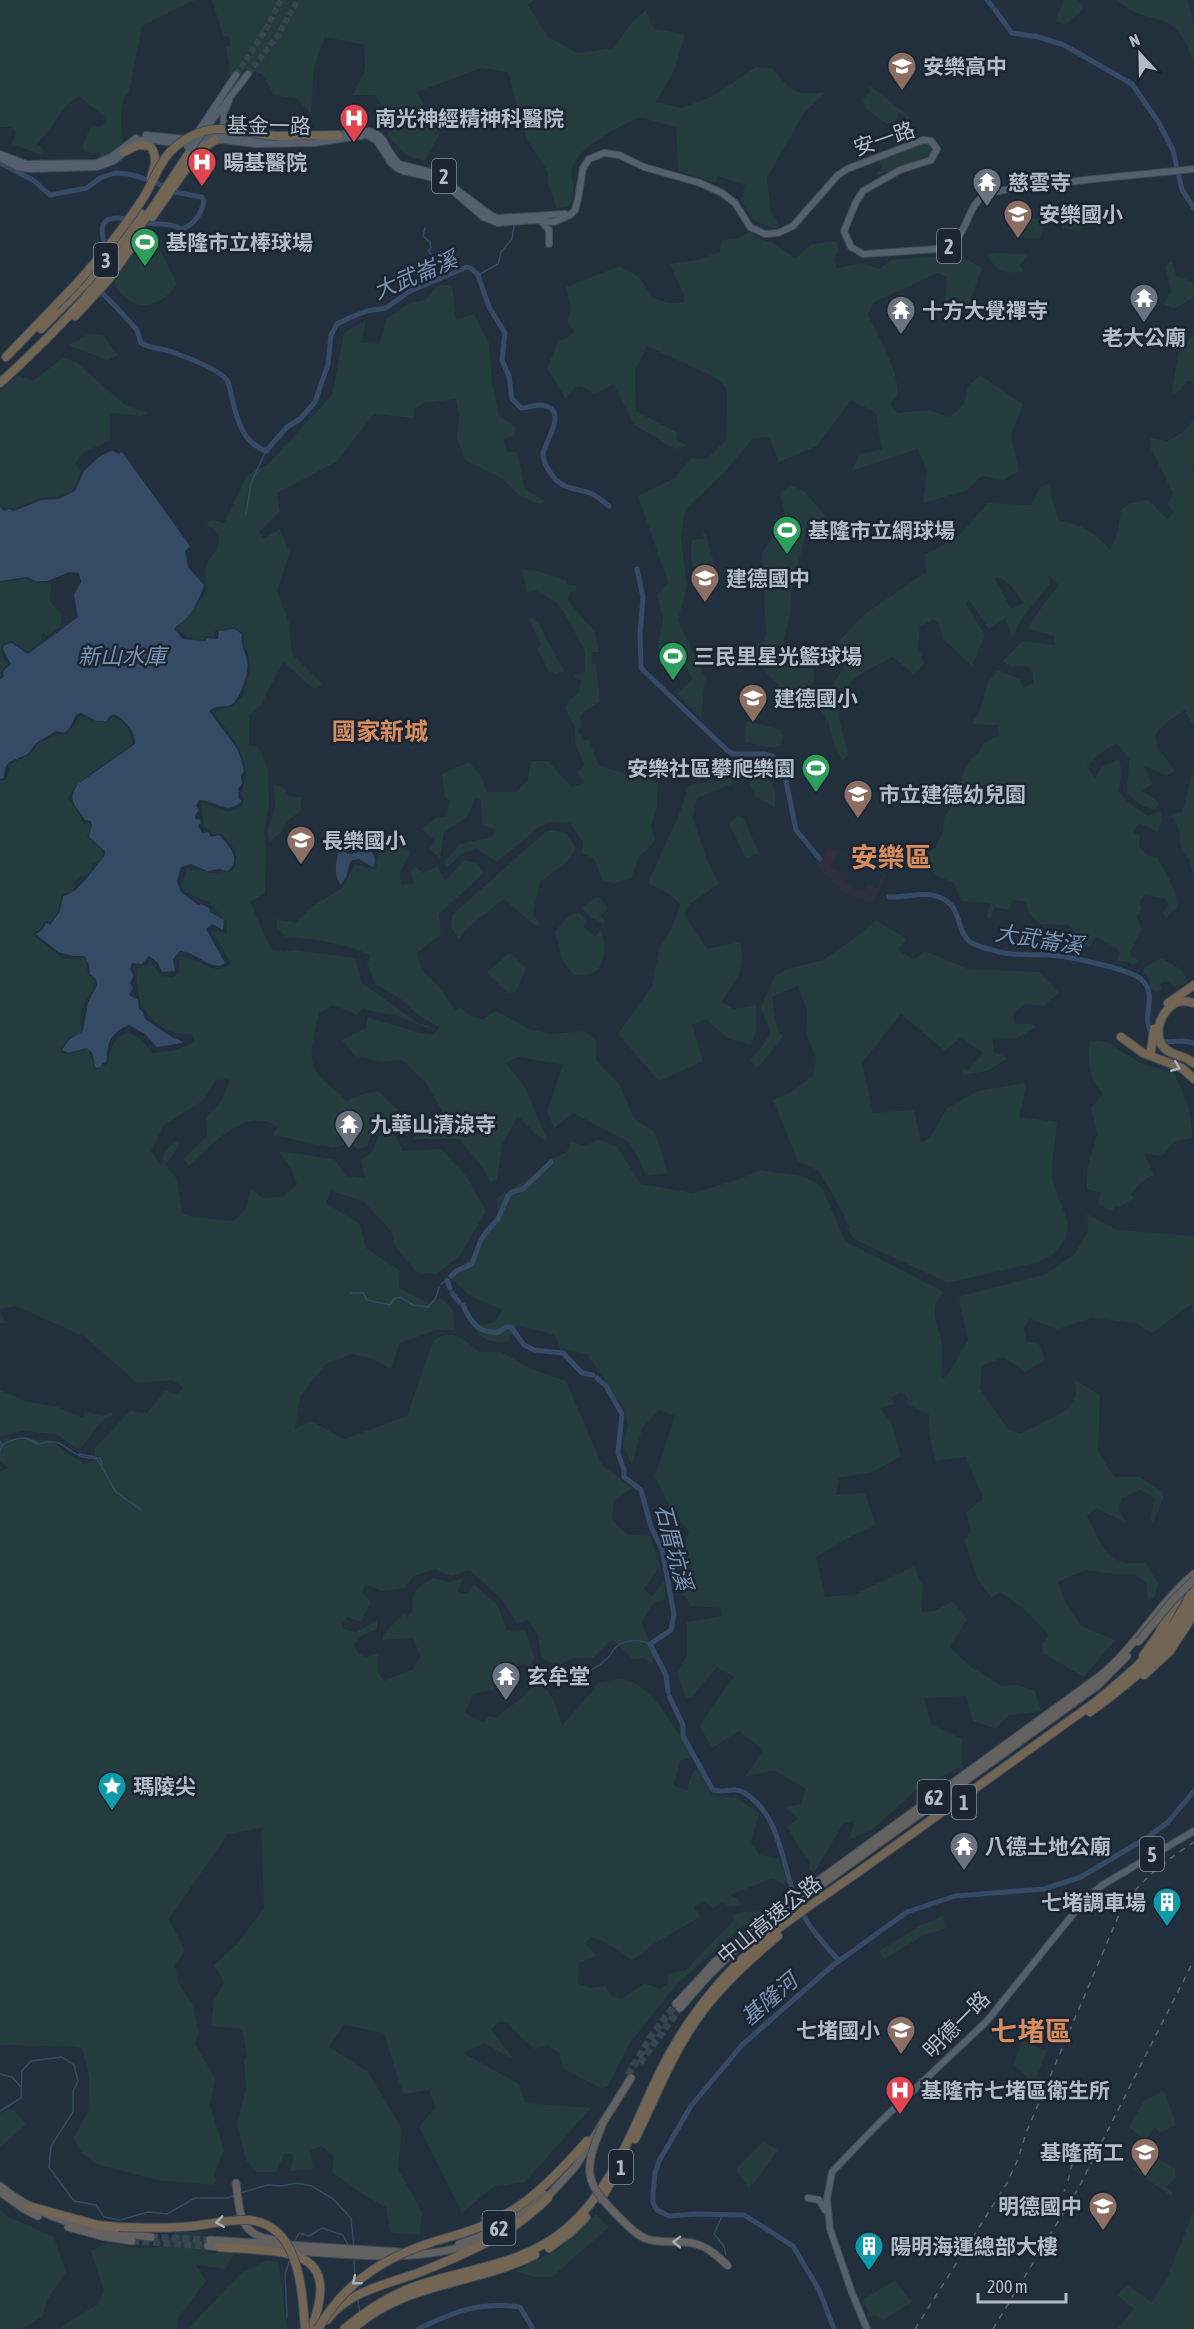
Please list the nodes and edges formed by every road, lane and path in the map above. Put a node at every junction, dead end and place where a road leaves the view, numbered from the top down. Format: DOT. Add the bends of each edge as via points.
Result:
graph roads {
  1 [pos="248,74"];
  2 [pos="236,75"];
  3 [pos="237,88"];
  4 [pos="207,122"];
  5 [pos="222,135"];
  6 [pos="339,137"];
  7 [pos="215,140"];
  8 [pos="198,141"];
  9 [pos="263,142"];
  10 [pos="191,151"];
  11 [pos="124,152"];
  12 [pos="0,154"];
  13 [pos="0,158"];
  14 [pos="1194,169"];
  15 [pos="577,203"];
  16 [pos="536,219"];
  17 [pos="549,244"];
  18 [pos="55,306"];
  19 [pos="3,359"];
  20 [pos="20,366"];
  21 [pos="1,382"];
  22 [pos="1194,986"];
  23 [pos="1194,1003"];
  24 [pos="1156,1029"];
  25 [pos="1121,1037"];
  26 [pos="1151,1051"];
  27 [pos="1193,1063"];
  28 [pos="1194,1079"];
  29 [pos="1194,1577"];
  30 [pos="1194,1586"];
  31 [pos="1194,1600"];
  32 [pos="1194,1614"];
  33 [pos="1094,1702"];
  34 [pos="1103,1702"];
  35 [pos="1194,1833"];
  36 [pos="823,1900"];
  37 [pos="678,2006"];
  38 [pos="630,2076"];
  39 [pos="624,2086"];
  40 [pos="602,2126"];
  41 [pos="585,2145"];
  42 [pos="236,2183"];
  43 [pos="0,2188"];
  44 [pos="548,2198"];
  45 [pos="808,2198"];
  46 [pos="29,2206"];
  47 [pos="828,2211"];
  48 [pos="64,2221"];
  49 [pos="151,2236"];
  50 [pos="132,2241"];
  51 [pos="234,2246"];
  52 [pos="219,2247"];
  53 [pos="382,2253"];
  54 [pos="730,2268"];
  55 [pos="374,2309"];
  56 [pos="305,2329"];
  57 [pos="311,2329"];
  58 [pos="319,2329"];
  59 [pos="344,2329"];
  60 [pos="352,2329"];
  61 [pos="868,2329"];
  1 -- 3 [label="main road"];
  2 -- 4 [label="main road"];
  3 -- 4 [label="main road"];
  3 -- 5 [label="main road" via="225,109"];
  4 -- 10 [label="main road, bridge"];
  5 -- 7 [label="main road"];
  5 -- 8 [label="main road, 基金一路 / 2"];
  5 -- 9 [label="main road, 基金一路 / 2"];
  6 -- 9 [label="main road, 基金一路 / 2"];
  6 -- 15 [label="main road, 基金一路 / 2" via="363,130 376,133 399,164 443,176 485,213 498,218 562,214"];
  6 -- 16 [label="main road, 基金一路 / 2" via="373,137 397,168 440,179 490,221"];
  6 -- 18 [label="highway, bridge" via="213,129 195,134 161,162 127,222"];
  7 -- 8 [label="main road, 基金一路 / 2"];
  7 -- 9 [label="main road, 基金一路 / 2"];
  7 -- 10 [label="highway"];
  8 -- 10 [label="highway"];
  8 -- 11 [label="main road, 基金一路 / 2" via="174,144 147,139"];
  8 -- 12 [label="main road, 基金一路 / 2" via="141,136 108,160 96,163 26,164"];
  10 -- 19 [label="highway, 3" via="94,274 44,326"];
  10 -- 20 [label="highway, 3" via="117,258 71,314"];
  10 -- 20 [label="highway" via="186,168 110,279"];
  11 -- 13 [label="main road, 基金一路 / 2" via="105,165 68,169 25,168"];
  11 -- 18 [label="highway, bridge" via="144,145 153,150 156,165 141,199"];
  14 -- 15 [label="main road, 安一路 / 2" via="1079,179 994,192 976,202 960,236 949,246 867,255 859,254 849,244 844,231 858,198 890,174 931,160 937,148 931,141 923,140 847,169 788,229 769,234 753,229 735,203 722,193 609,153 597,155 585,164"];
  15 -- 16 [label="main road, 基金一路 / 2" via="573,212 554,222"];
  16 -- 17 [label="main road" via="547,226"];
  18 -- 19 [label="highway"];
  20 -- 21 [label="highway, 3"];
  22 -- 24 [label="highway" via="1168,1003"];
  23 -- 24 [label="highway" via="1175,1003"];
  24 -- 26 [label="highway"];
  24 -- 27 [label="highway" via="1162,1046"];
  25 -- 28 [label="highway, one-way" via="1143,1053 1182,1068"];
  29 -- 33 [label="highway, bridge" via="1182,1588 1143,1655"];
  29 -- 37 [label="highway, 62, bridge" via="1103,1678 768,1920"];
  30 -- 33 [label="highway, 中山高速公路 / 1" via="1178,1620 1152,1652"];
  31 -- 34 [label="highway, 中山高速公路 / 1" via="1165,1647"];
  32 -- 34 [label="highway" via="1162,1659"];
  33 -- 36 [label="highway, 中山高速公路 / 1"];
  34 -- 36 [label="highway, 中山高速公路 / 1"];
  35 -- 47 [label="main road, 明德一路 / 5" via="1112,1881 1088,1901 989,2022 839,2169"];
  36 -- 55 [label="highway, 中山高速公路 / 1" via="736,1965 693,2016 664,2064 613,2171 577,2219 552,2240 527,2253 414,2287"];
  38 -- 39 [label="highway, 62"];
  39 -- 40 [label="highway, 62"];
  39 -- 41 [label="highway, 62"];
  40 -- 41 [label="highway, 62, bridge"];
  54 -- 40 [label="highway, one-way, bridge" via="698,2244 644,2238 606,2204 590,2174 590,2157"];
  41 -- 44 [label="highway, 62" via="575,2167"];
  41 -- 53 [label="highway, 62" via="545,2195 491,2232 436,2249"];
  41 -- 58 [label="highway, one-way, bridge" via="524,2204 475,2230 403,2253 371,2270 345,2291"];
  42 -- 53 [label="highway" via="244,2223 259,2237"];
  43 -- 46 [label="highway"];
  43 -- 48 [label="highway" via="24,2209"];
  44 -- 53 [label="highway, 62" via="514,2224 474,2244 423,2255"];
  44 -- 58 [label="highway" via="514,2228 480,2246 354,2296"];
  45 -- 47 [label="main road" via="819,2200"];
  46 -- 48 [label="highway"];
  47 -- 61 [label="main road, 明德一路 / 5" via="830,2229 852,2294"];
  48 -- 49 [label="highway"];
  48 -- 50 [label="highway" via="100,2236"];
  56 -- 48 [label="highway, one-way, bridge" via="291,2249 267,2225 237,2220 166,2228 119,2228"];
  51 -- 52 [label="highway"];
  51 -- 52 [label="highway, 62" via="209,2243"];
  51 -- 53 [label="highway, 62"];
  51 -- 57 [label="highway" via="295,2255 313,2265 322,2290"];
  55 -- 59 [label="highway, 中山高速公路 / 1"];
  55 -- 60 [label="highway, 中山高速公路 / 1"];
}
